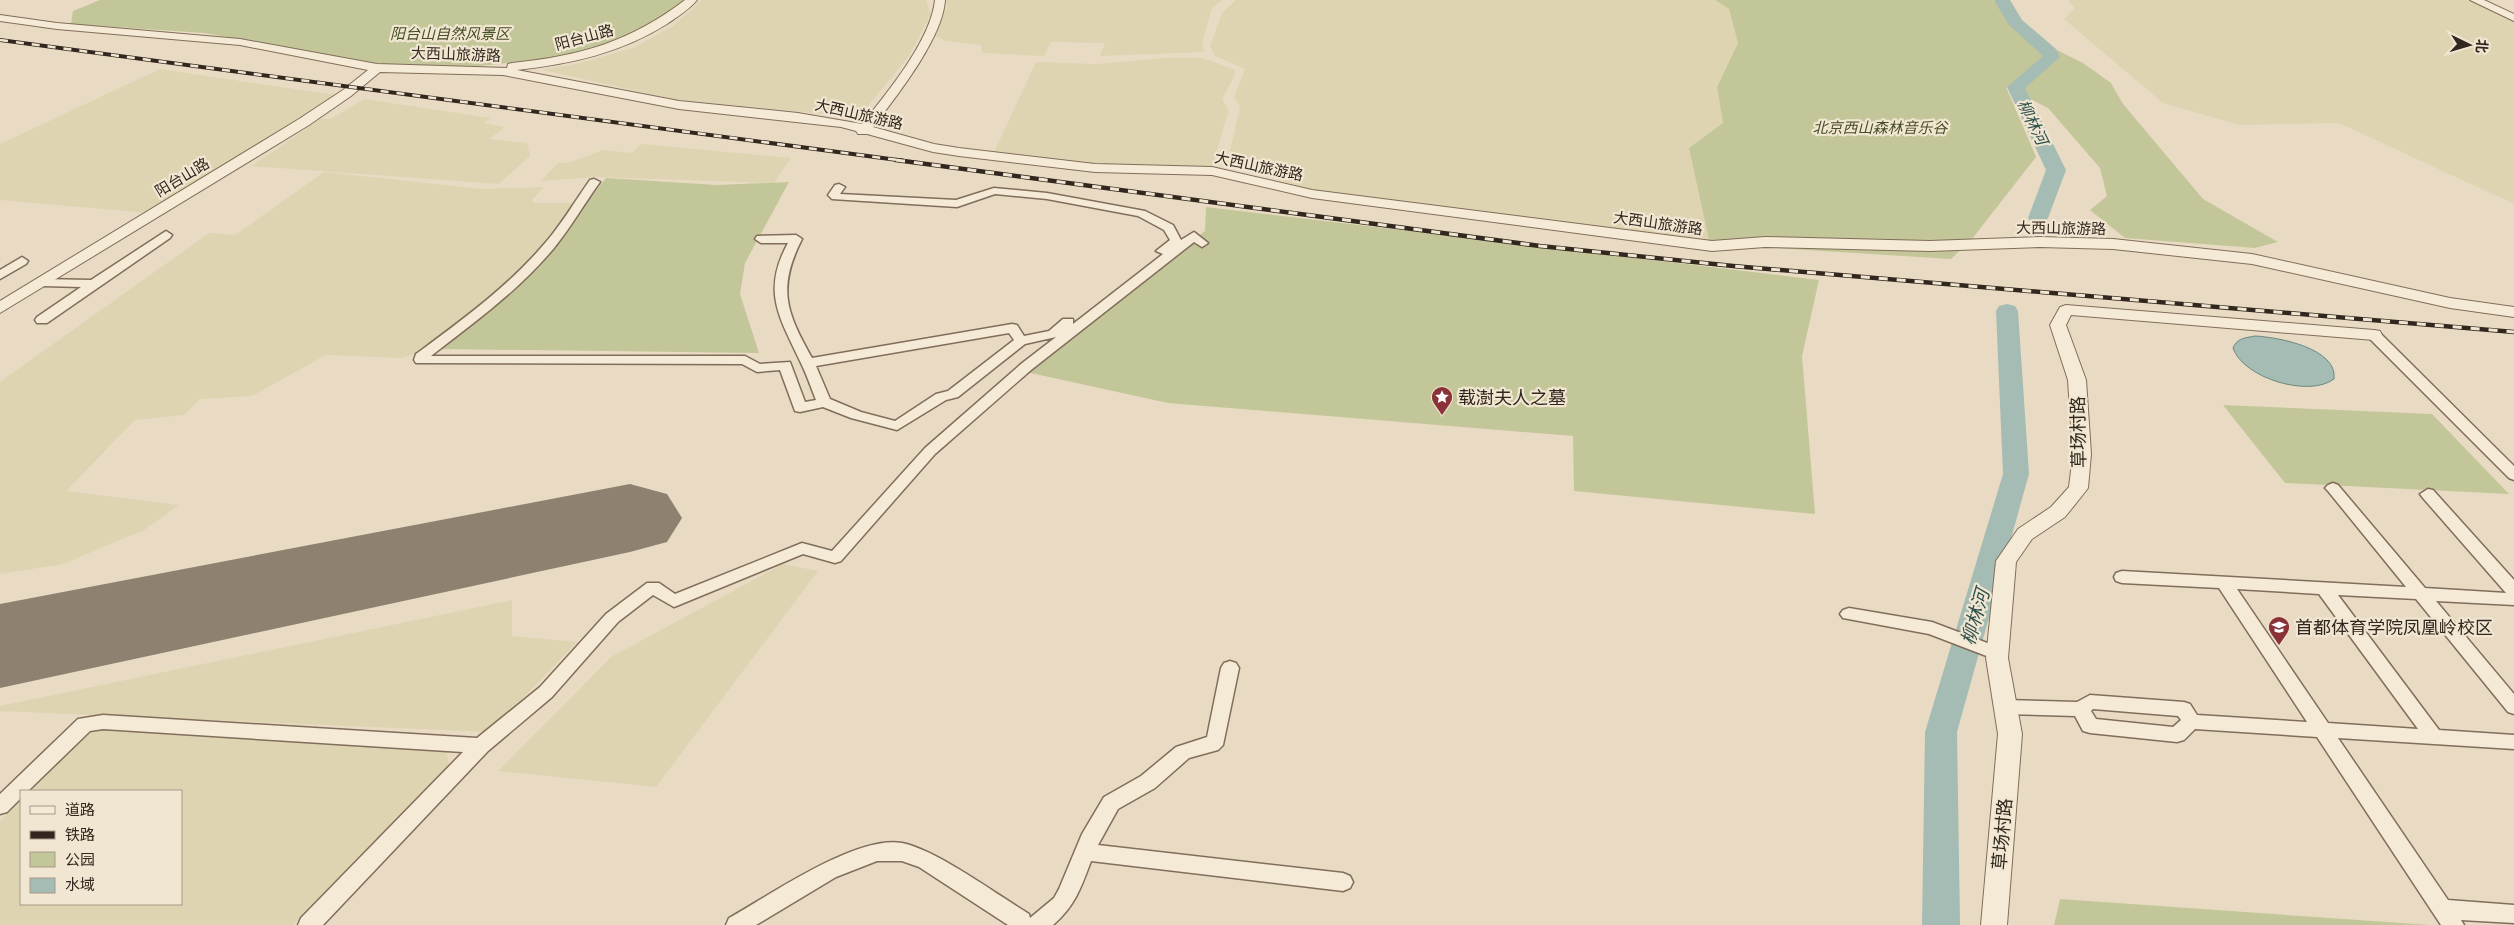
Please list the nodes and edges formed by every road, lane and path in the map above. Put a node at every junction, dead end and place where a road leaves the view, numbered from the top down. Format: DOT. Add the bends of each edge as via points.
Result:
graph roads {
  1 [pos="692,0"];
  2 [pos="940,0"];
  3 [pos="2475,0"];
  4 [pos="0,18"];
  5 [pos="2514,18"];
  6 [pos="543,64"];
  7 [pos="377,68"];
  8 [pos="473,69"];
  9 [pos="527,76"];
  10 [pos="863,131"];
  11 [pos="594,182"];
  12 [pos="839,187"];
  13 [pos="166,235"];
  14 [pos="761,239"];
  15 [pos="1202,243"];
  16 [pos="22,261"];
  17 [pos="0,275"];
  18 [pos="43,282"];
  19 [pos="94,284"];
  20 [pos="0,308"];
  21 [pos="2514,312"];
  22 [pos="42,320"];
  23 [pos="2374,335"];
  24 [pos="1022,341"];
  25 [pos="808,363"];
  26 [pos="824,402"];
  27 [pos="2514,475"];
  28 [pos="2333,488"];
  29 [pos="2428,494"];
  30 [pos="2122,577"];
  31 [pos="2224,582"];
  32 [pos="2324,588"];
  33 [pos="2514,591"];
  34 [pos="2420,594"];
  35 [pos="2514,599"];
  36 [pos="1849,614"];
  37 [pos="1991,652"];
  38 [pos="1230,668"];
  39 [pos="2005,707"];
  40 [pos="2514,707"];
  41 [pos="2080,709"];
  42 [pos="2191,722"];
  43 [pos="2323,730"];
  44 [pos="2434,737"];
  45 [pos="2514,742"];
  46 [pos="481,746"];
  47 [pos="0,806"];
  48 [pos="1084,852"];
  49 [pos="1342,882"];
  50 [pos="2514,914"];
  51 [pos="2447,917"];
  52 [pos="1028,924"];
  53 [pos="309,925"];
  54 [pos="737,925"];
  55 [pos="1994,925"];
  1 -- 6 [label="street, 阳台山路" via="671,18 638,37 583,57"];
  2 -- 10 [label="street" via="942,6 934,24 912,62 881,110"];
  3 -- 5 [label="street"];
  4 -- 7 [label="street, 大西山旅游路" via="240,42"];
  6 -- 8 [label="street, 阳台山路"];
  6 -- 9 [label="street" via="528,72"];
  7 -- 8 [label="street, 大西山旅游路"];
  7 -- 18 [label="street, 阳台山路" via="304,122"];
  8 -- 9 [label="street, 大西山旅游路"];
  9 -- 10 [label="street, 大西山旅游路" via="679,106 823,120"];
  10 -- 21 [label="street, 大西山旅游路" via="959,152 1095,168 1212,171 1312,194 1712,246 1765,242 1930,246 2077,242 2243,258 2450,303"];
  11 -- 26 [label="street" via="564,227 528,268 421,360 745,360 757,368 785,365 800,408"];
  12 -- 24 [label="street" via="834,194 836,197 941,204 957,204 994,191 1047,196 1141,213 1169,228 1176,241 1052,334"];
  13 -- 19 [label="street"];
  14 -- 25 [label="street" via="796,239 781,272 781,298 789,328"];
  15 -- 46 [label="street" via="1194,236 1026,367 930,451 835,557 802,548 674,601 653,587 612,618 546,692"];
  16 -- 17 [label="street"];
  18 -- 19 [label="street"];
  18 -- 20 [label="street, 阳台山路"];
  19 -- 22 [label="street"];
  23 -- 27 [label="street"];
  23 -- 37 [label="street, 草场村路" via="2066,310 2058,325 2077,380 2082,454 2078,488 2058,512 2025,534 2006,560"];
  24 -- 25 [label="street" via="1012,328"];
  24 -- 26 [label="street" via="953,394 897,426 856,416"];
  25 -- 26 [label="street"];
  28 -- 34 [label="street"];
  29 -- 33 [label="street"];
  30 -- 31 [label="street"];
  31 -- 32 [label="street"];
  31 -- 43 [label="street"];
  32 -- 34 [label="street"];
  32 -- 44 [label="street"];
  34 -- 35 [label="street"];
  34 -- 40 [label="street"];
  36 -- 37 [label="street" via="1932,628"];
  37 -- 39 [label="street, 草场村路"];
  38 -- 48 [label="street" via="1216,740 1210,745 1183,752 1148,782 1111,804"];
  39 -- 41 [label="street"];
  39 -- 55 [label="street, 草场村路" via="2010,734"];
  41 -- 42 [label="street" via="2090,702 2184,709"];
  41 -- 42 [label="street" via="2090,726 2176,735"];
  42 -- 43 [label="street"];
  43 -- 44 [label="street"];
  43 -- 51 [label="street"];
  44 -- 45 [label="street"];
  46 -- 47 [label="street" via="103,722 85,724"];
  46 -- 53 [label="street"];
  48 -- 49 [label="street"];
  48 -- 52 [label="street" via="1061,905"];
  50 -- 51 [label="street"];
  52 -- 54 [label="street" via="926,862 902,852 876,852 829,872"];
}
